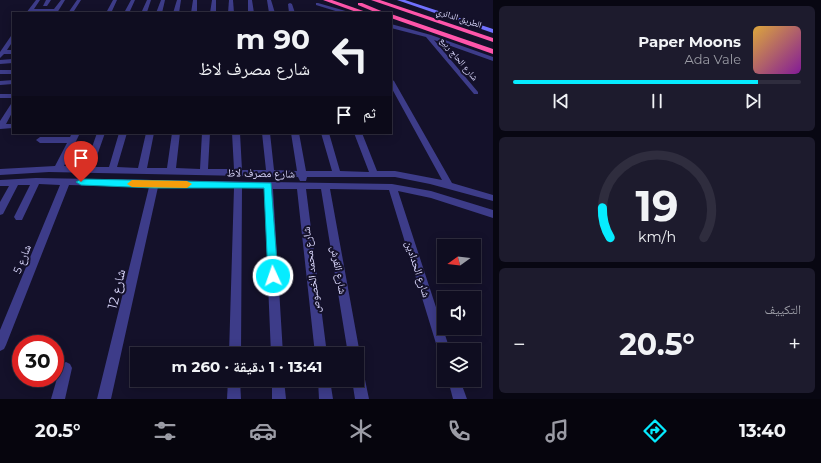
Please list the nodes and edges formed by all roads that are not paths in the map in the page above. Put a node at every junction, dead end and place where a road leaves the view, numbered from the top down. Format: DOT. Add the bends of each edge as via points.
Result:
graph roads {
  1 [pos="38,0"];
  2 [pos="49,0"];
  3 [pos="79,0"];
  4 [pos="115,0"];
  5 [pos="133,0"];
  6 [pos="149,0"];
  7 [pos="163,0"];
  8 [pos="179,0"];
  9 [pos="196,0"];
  10 [pos="214,0"];
  11 [pos="231,0"];
  12 [pos="250,0"];
  13 [pos="269,0"];
  14 [pos="326,0"];
  15 [pos="347,0"];
  16 [pos="374,0"];
  17 [pos="400,0"];
  18 [pos="62,2"];
  19 [pos="291,2"];
  20 [pos="319,2"];
  21 [pos="34,5"];
  22 [pos="45,5"];
  23 [pos="416,7"];
  24 [pos="316,9"];
  25 [pos="29,12"];
  26 [pos="55,12"];
  27 [pos="72,12"];
  28 [pos="109,12"];
  29 [pos="127,12"];
  30 [pos="146,12"];
  31 [pos="159,12"];
  32 [pos="176,12"];
  33 [pos="194,12"];
  34 [pos="213,12"];
  35 [pos="232,12"];
  36 [pos="251,12"];
  37 [pos="272,12"];
  38 [pos="292,12"];
  39 [pos="344,12"];
  40 [pos="363,12"];
  41 [pos="380,12"];
  42 [pos="392,16"];
  43 [pos="392,20"];
  44 [pos="392,26"];
  45 [pos="493,31"];
  46 [pos="493,34"];
  47 [pos="428,36"];
  48 [pos="493,40"];
  49 [pos="463,42"];
  50 [pos="11,43"];
  51 [pos="12,52"];
  52 [pos="493,52"];
  53 [pos="1,54"];
  54 [pos="493,59"];
  55 [pos="12,61"];
  56 [pos="0,62"];
  57 [pos="0,72"];
  58 [pos="12,72"];
  59 [pos="12,82"];
  60 [pos="0,83"];
  61 [pos="392,83"];
  62 [pos="476,93"];
  63 [pos="0,96"];
  64 [pos="12,96"];
  65 [pos="12,109"];
  66 [pos="1,124"];
  67 [pos="12,126"];
  68 [pos="101,134"];
  69 [pos="123,134"];
  70 [pos="150,134"];
  71 [pos="176,134"];
  72 [pos="206,134"];
  73 [pos="236,134"];
  74 [pos="266,134"];
  75 [pos="295,134"];
  76 [pos="325,134"];
  77 [pos="358,134"];
  78 [pos="75,137"];
  79 [pos="40,140"];
  80 [pos="54,169"];
  81 [pos="88,170"];
  82 [pos="112,170"];
  83 [pos="142,170"];
  84 [pos="171,171"];
  85 [pos="0,172"];
  86 [pos="204,172"];
  87 [pos="270,172"];
  88 [pos="238,173"];
  89 [pos="302,173"];
  90 [pos="374,173"];
  91 [pos="337,174"];
  92 [pos="40,181"];
  93 [pos="66,181"];
  94 [pos="15,182"];
  95 [pos="0,184"];
  96 [pos="154,184"];
  97 [pos="238,184"];
  98 [pos="268,185"];
  99 [pos="302,185"];
  100 [pos="325,186"];
  101 [pos="449,186"];
  102 [pos="392,187"];
  103 [pos="493,198"];
  104 [pos="0,211"];
  105 [pos="493,214"];
  106 [pos="19,217"];
  107 [pos="442,343"];
  108 [pos="0,345"];
  109 [pos="235,347"];
  110 [pos="277,347"];
  111 [pos="319,347"];
  112 [pos="353,347"];
  113 [pos="66,368"];
  114 [pos="234,387"];
  115 [pos="278,387"];
  116 [pos="325,387"];
  117 [pos="360,387"];
  118 [pos="456,387"];
  119 [pos="58,399"];
  120 [pos="104,399"];
  121 [pos="234,399"];
  122 [pos="279,399"];
  123 [pos="326,399"];
  124 [pos="362,399"];
  125 [pos="460,399"];
  1 -- 21 [label="street"];
  2 -- 22 [label="street"];
  3 -- 27 [label="street"];
  4 -- 28 [label="street"];
  5 -- 29 [label="street"];
  6 -- 30 [label="street"];
  7 -- 31 [label="street"];
  8 -- 32 [label="street"];
  9 -- 33 [label="street"];
  10 -- 34 [label="street"];
  11 -- 35 [label="street"];
  12 -- 36 [label="street"];
  13 -- 37 [label="street"];
  14 -- 40 [label="highway"];
  15 -- 41 [label="highway"];
  16 -- 48 [label="highway, الطريق الدائري"];
  17 -- 23 [label="street"];
  18 -- 22 [label="street"];
  18 -- 26 [label="street"];
  19 -- 38 [label="street"];
  20 -- 24 [label="street"];
  20 -- 39 [label="street"];
  21 -- 22 [label="street"];
  21 -- 25 [label="street"];
  23 -- 45 [label="street"];
  23 -- 46 [label="highway"];
  25 -- 26 [label="street"];
  42 -- 49 [label="highway, الطريق الدائري"];
  43 -- 49 [label="highway"];
  44 -- 47 [label="street"];
  47 -- 54 [label="street"];
  47 -- 62 [label="street, شارع الحاج ربيع"];
  49 -- 52 [label="highway, الطريق الدائري"];
  50 -- 53 [label="street"];
  51 -- 53 [label="street"];
  55 -- 56 [label="street"];
  57 -- 58 [label="street"];
  59 -- 60 [label="street"];
  61 -- 101 [label="street"];
  63 -- 64 [label="street"];
  65 -- 66 [label="street"];
  66 -- 67 [label="street"];
  68 -- 81 [label="street"];
  69 -- 82 [label="street"];
  70 -- 83 [label="street"];
  71 -- 84 [label="street"];
  72 -- 86 [label="street"];
  73 -- 88 [label="street"];
  74 -- 87 [label="street"];
  75 -- 89 [label="street, شارع محمد الخصوص"];
  76 -- 91 [label="street"];
  77 -- 90 [label="street"];
  78 -- 79 [label="street"];
  78 -- 80 [label="street"];
  80 -- 81 [label="street, شارع مصرف لاظ"];
  80 -- 85 [label="street, شارع مصرف لاظ"];
  80 -- 92 [label="street"];
  81 -- 82 [label="street, شارع مصرف لاظ"];
  82 -- 83 [label="street, شارع مصرف لاظ"];
  83 -- 84 [label="street, شارع مصرف لاظ"];
  84 -- 86 [label="street, شارع مصرف لاظ"];
  86 -- 88 [label="street, شارع مصرف لاظ"];
  87 -- 88 [label="street, شارع مصرف لاظ"];
  87 -- 89 [label="street, شارع مصرف لاظ"];
  89 -- 91 [label="street, شارع مصرف لاظ"];
  89 -- 99 [label="street, شارع محمد الخصوص"];
  90 -- 91 [label="street, شارع مصرف لاظ"];
  90 -- 101 [label="street, شارع مصرف لاظ" via="412,177"];
  92 -- 93 [label="street, شارع مصرف لاظ"];
  92 -- 94 [label="street, شارع مصرف لاظ"];
  92 -- 106 [label="street"];
  93 -- 96 [label="street, شارع مصرف لاظ"];
  93 -- 108 [label="street, شارع 5"];
  94 -- 95 [label="street, شارع مصرف لاظ"];
  94 -- 104 [label="street"];
  96 -- 97 [label="street, شارع مصرف لاظ"];
  96 -- 120 [label="street, شارع 12"];
  97 -- 98 [label="street, شارع مصرف لاظ"];
  97 -- 109 [label="street"];
  98 -- 99 [label="street, شارع مصرف لاظ"];
  98 -- 110 [label="street"];
  99 -- 100 [label="street, شارع مصرف لاظ"];
  99 -- 111 [label="street, شارع محمد الخصوص"];
  100 -- 102 [label="street, شارع مصرف لاظ"];
  100 -- 112 [label="street, شارع القرش"];
  101 -- 103 [label="street, شارع مصرف لاظ"];
  102 -- 105 [label="street, شارع مصرف لاظ" via="434,194"];
  102 -- 107 [label="street, شارع الحدادين"];
  113 -- 119 [label="street"];
  114 -- 121 [label="street"];
  115 -- 122 [label="street"];
  116 -- 123 [label="street"];
  117 -- 124 [label="street"];
  118 -- 125 [label="street"];
}
